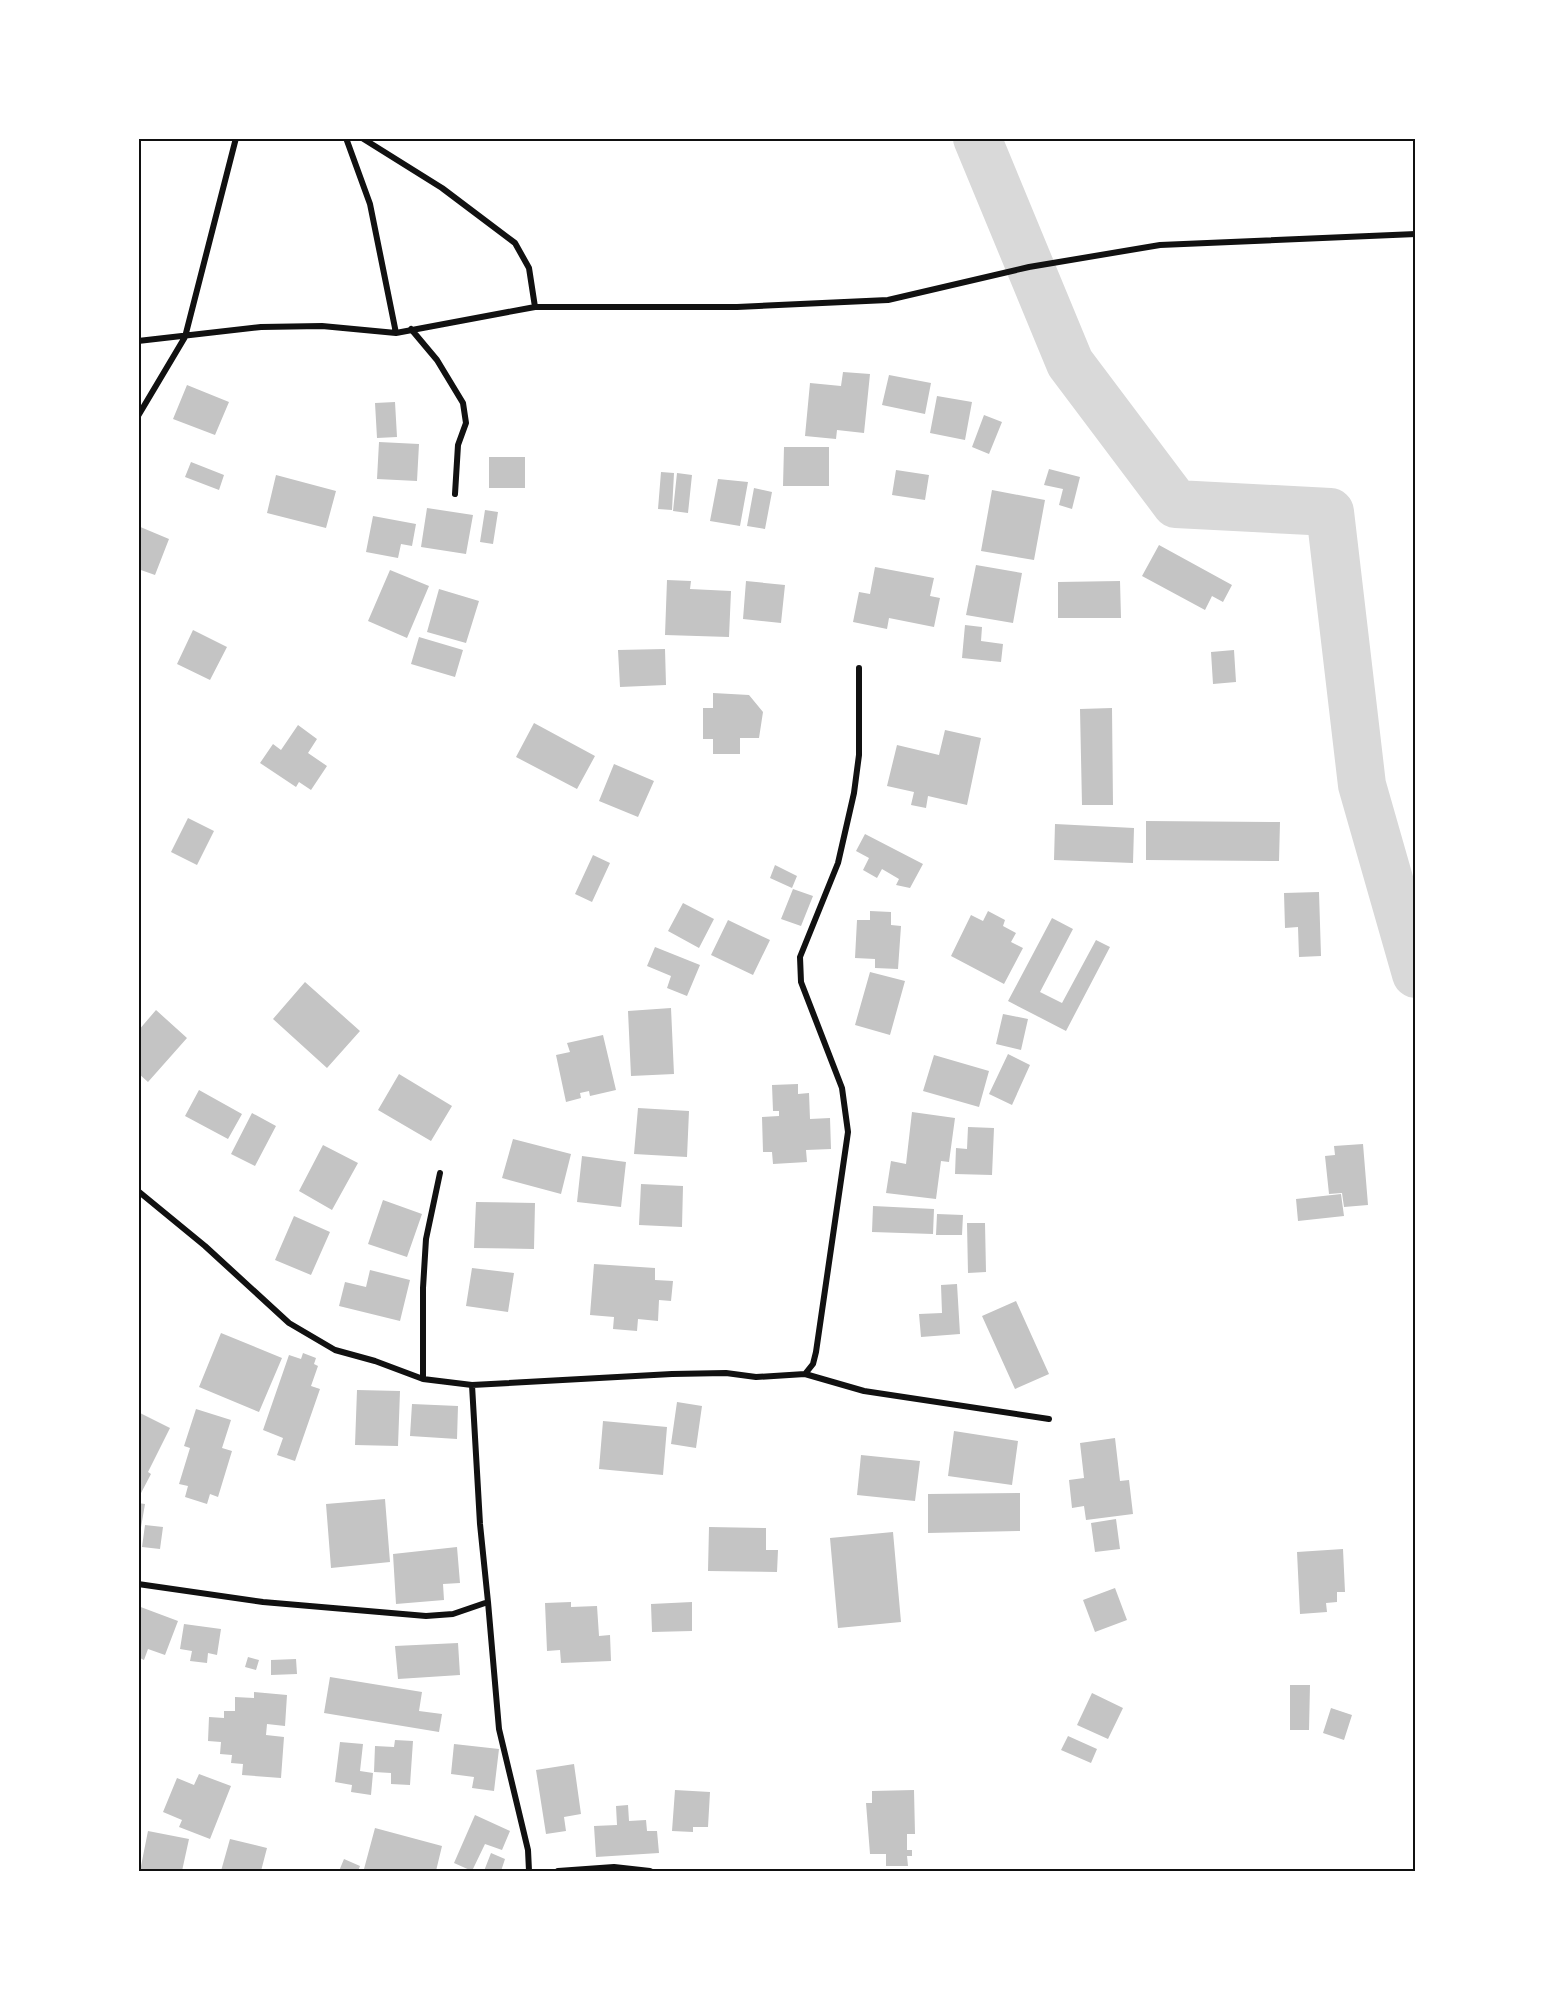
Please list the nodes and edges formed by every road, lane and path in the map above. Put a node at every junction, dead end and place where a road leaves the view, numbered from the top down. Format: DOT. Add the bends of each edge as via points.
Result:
graph roads {
  1 [pos="236,138"];
  2 [pos="346,138"];
  3 [pos="362,138"];
  4 [pos="1416,234"];
  5 [pos="535,307"];
  6 [pos="411,329"];
  7 [pos="396,333"];
  8 [pos="185,337"];
  9 [pos="138,341"];
  10 [pos="138,417"];
  11 [pos="455,494"];
  12 [pos="859,668"];
  13 [pos="440,1173"];
  14 [pos="138,1191"];
  15 [pos="805,1374"];
  16 [pos="423,1379"];
  17 [pos="472,1385"];
  18 [pos="1049,1419"];
  19 [pos="138,1584"];
  20 [pos="488,1602"];
  21 [pos="529,1871"];
  22 [pos="558,1871"];
  23 [pos="650,1871"];
  1 -- 8 [label="street"];
  2 -- 7 [label="street" via="370,204"];
  3 -- 5 [label="street" via="442,188 515,243 529,268"];
  4 -- 5 [label="street" via="1160,245 1029,267 888,300 737,307"];
  5 -- 6 [label="street"];
  6 -- 7 [label="street"];
  6 -- 11 [label="street" via="437,360 463,402 466,423 458,445"];
  7 -- 8 [label="street" via="322,326 261,327"];
  8 -- 9 [label="street"];
  8 -- 10 [label="street"];
  12 -- 15 [label="street" via="859,755 854,793 838,863 800,957 801,982 842,1088 848,1132 816,1352"];
  13 -- 16 [label="street" via="426,1239"];
  14 -- 16 [label="street" via="289,1323 335,1350"];
  15 -- 17 [label="street" via="672,1374"];
  15 -- 18 [label="street" via="864,1391"];
  16 -- 17 [label="street"];
  17 -- 20 [label="street"];
  19 -- 20 [label="street" via="262,1602 426,1616 453,1614"];
  20 -- 21 [label="street" via="499,1730 528,1850"];
  22 -- 23 [label="street" via="595,1867"];
}
